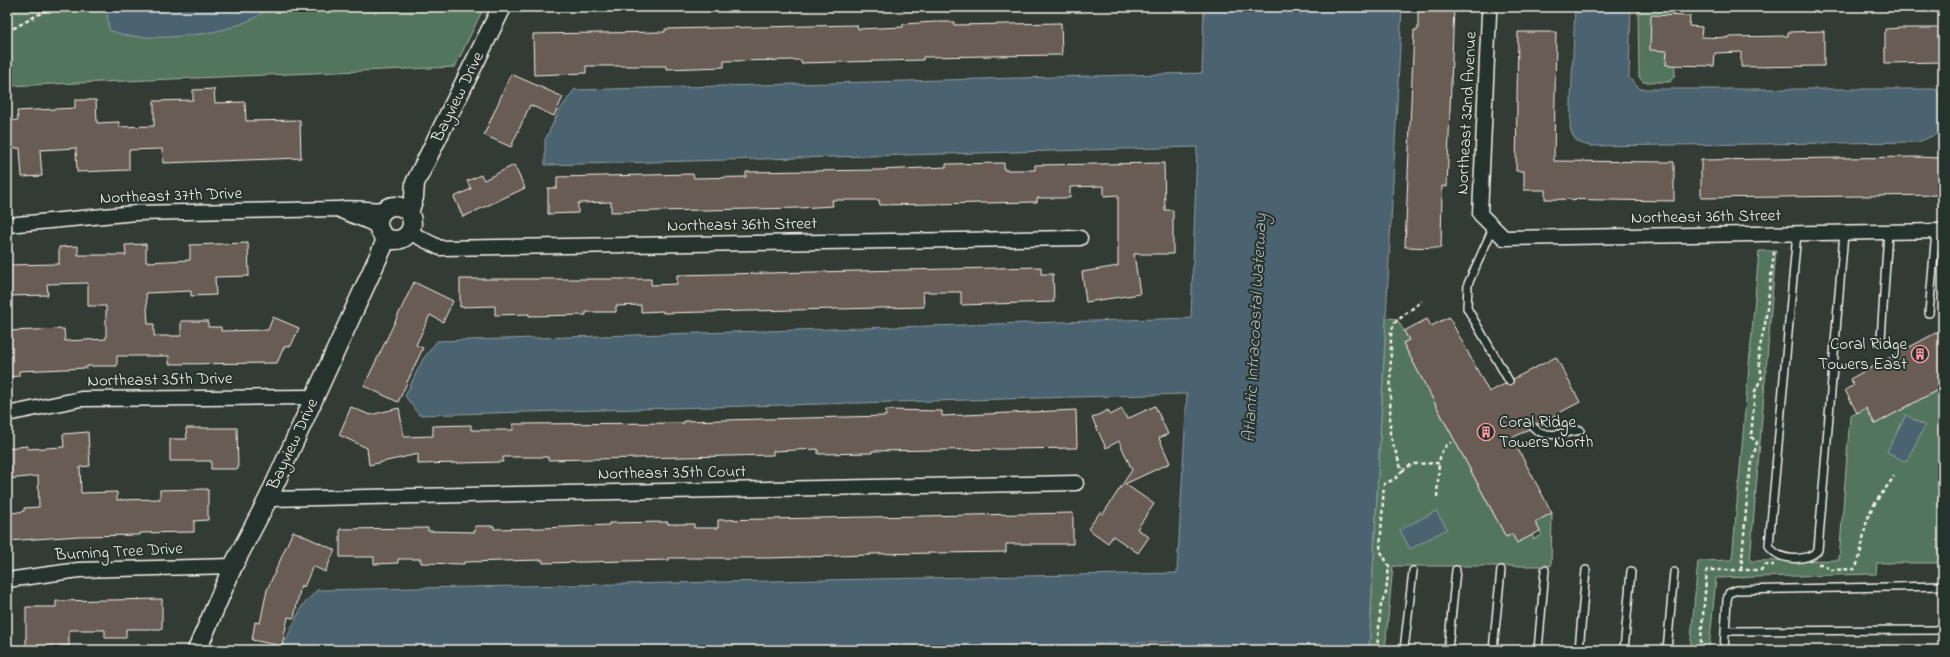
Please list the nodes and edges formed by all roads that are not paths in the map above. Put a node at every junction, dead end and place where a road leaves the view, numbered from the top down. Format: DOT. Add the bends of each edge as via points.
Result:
graph roads {
  1 [pos="502,7"];
  2 [pos="1490,10"];
  3 [pos="338,209"];
  4 [pos="395,209"];
  5 [pos="1480,214"];
  6 [pos="7,225"];
  7 [pos="1494,228"];
  8 [pos="1939,231"];
  9 [pos="382,232"];
  10 [pos="409,232"];
  11 [pos="1888,232"];
  12 [pos="1797,233"];
  13 [pos="1844,233"];
  14 [pos="1080,238"];
  15 [pos="1930,313"];
  16 [pos="1881,339"];
  17 [pos="1509,381"];
  18 [pos="314,397"];
  19 [pos="7,414"];
  20 [pos="1533,427"];
  21 [pos="1580,430"];
  22 [pos="1076,483"];
  23 [pos="268,499"];
  24 [pos="233,566"];
  25 [pos="1456,570"];
  26 [pos="1501,570"];
  27 [pos="1545,570"];
  28 [pos="1586,570"];
  29 [pos="1413,571"];
  30 [pos="1631,571"];
  31 [pos="1674,572"];
  32 [pos="7,580"];
  33 [pos="1943,586"];
  34 [pos="1943,630"];
  35 [pos="1726,631"];
  36 [pos="197,650"];
  37 [pos="1404,650"];
  38 [pos="1448,650"];
  39 [pos="1493,650"];
  40 [pos="1538,650"];
  41 [pos="1579,650"];
  42 [pos="1624,650"];
  43 [pos="1667,650"];
  44 [pos="1724,650"];
  1 -- 4 [label="street, Bayview Drive" via="414,186 414,197"];
  2 -- 5 [label="street, Northeast 32nd Avenue"];
  3 -- 4 [label="street, Northeast 37th Drive"];
  3 -- 6 [label="street, Northeast 37th Drive" via="136,213"];
  3 -- 9 [label="street, Northeast 37th Drive" via="368,221"];
  4 -- 9 [label="street, Bayview Drive" via="378,217"];
  4 -- 10 [label="street, Bayview Drive" via="412,223"];
  5 -- 7 [label="street, Northeast 36th Street"];
  7 -- 12 [label="street, Northeast 36th Street" via="1504,238"];
  7 -- 17 [label="lane" via="1468,284 1467,308"];
  8 -- 11 [label="street, Northeast 36th Street"];
  8 -- 15 [label="lane"];
  9 -- 10 [label="street" via="401,238"];
  9 -- 18 [label="street, Bayview Drive"];
  10 -- 14 [label="street, Northeast 36th Street" via="440,248"];
  11 -- 13 [label="street, Northeast 36th Street"];
  11 -- 16 [label="lane"];
  12 -- 13 [label="street, Northeast 36th Street"];
  12 -- 13 [label="lane" via="1769,545 1772,551 1780,556 1802,558 1813,556 1818,550"];
  18 -- 19 [label="street, Northeast 35th Drive" via="81,399"];
  18 -- 23 [label="street, Bayview Drive"];
  20 -- 21 [label="lane" via="1539,433 1548,435"];
  22 -- 23 [label="street, Northeast 35th Court"];
  23 -- 24 [label="street, Bayview Drive"];
  24 -- 32 [label="street, Burning Tree Drive" via="79,570"];
  24 -- 36 [label="street, Bayview Drive"];
  25 -- 38 [label="lane"];
  26 -- 39 [label="lane"];
  27 -- 40 [label="lane"];
  28 -- 41 [label="lane"];
  29 -- 37 [label="lane"];
  30 -- 42 [label="lane"];
  31 -- 43 [label="lane"];
  33 -- 35 [label="lane" via="1737,590 1730,593 1728,600"];
  34 -- 35 [label="lane"];
  35 -- 44 [label="lane"];
}
